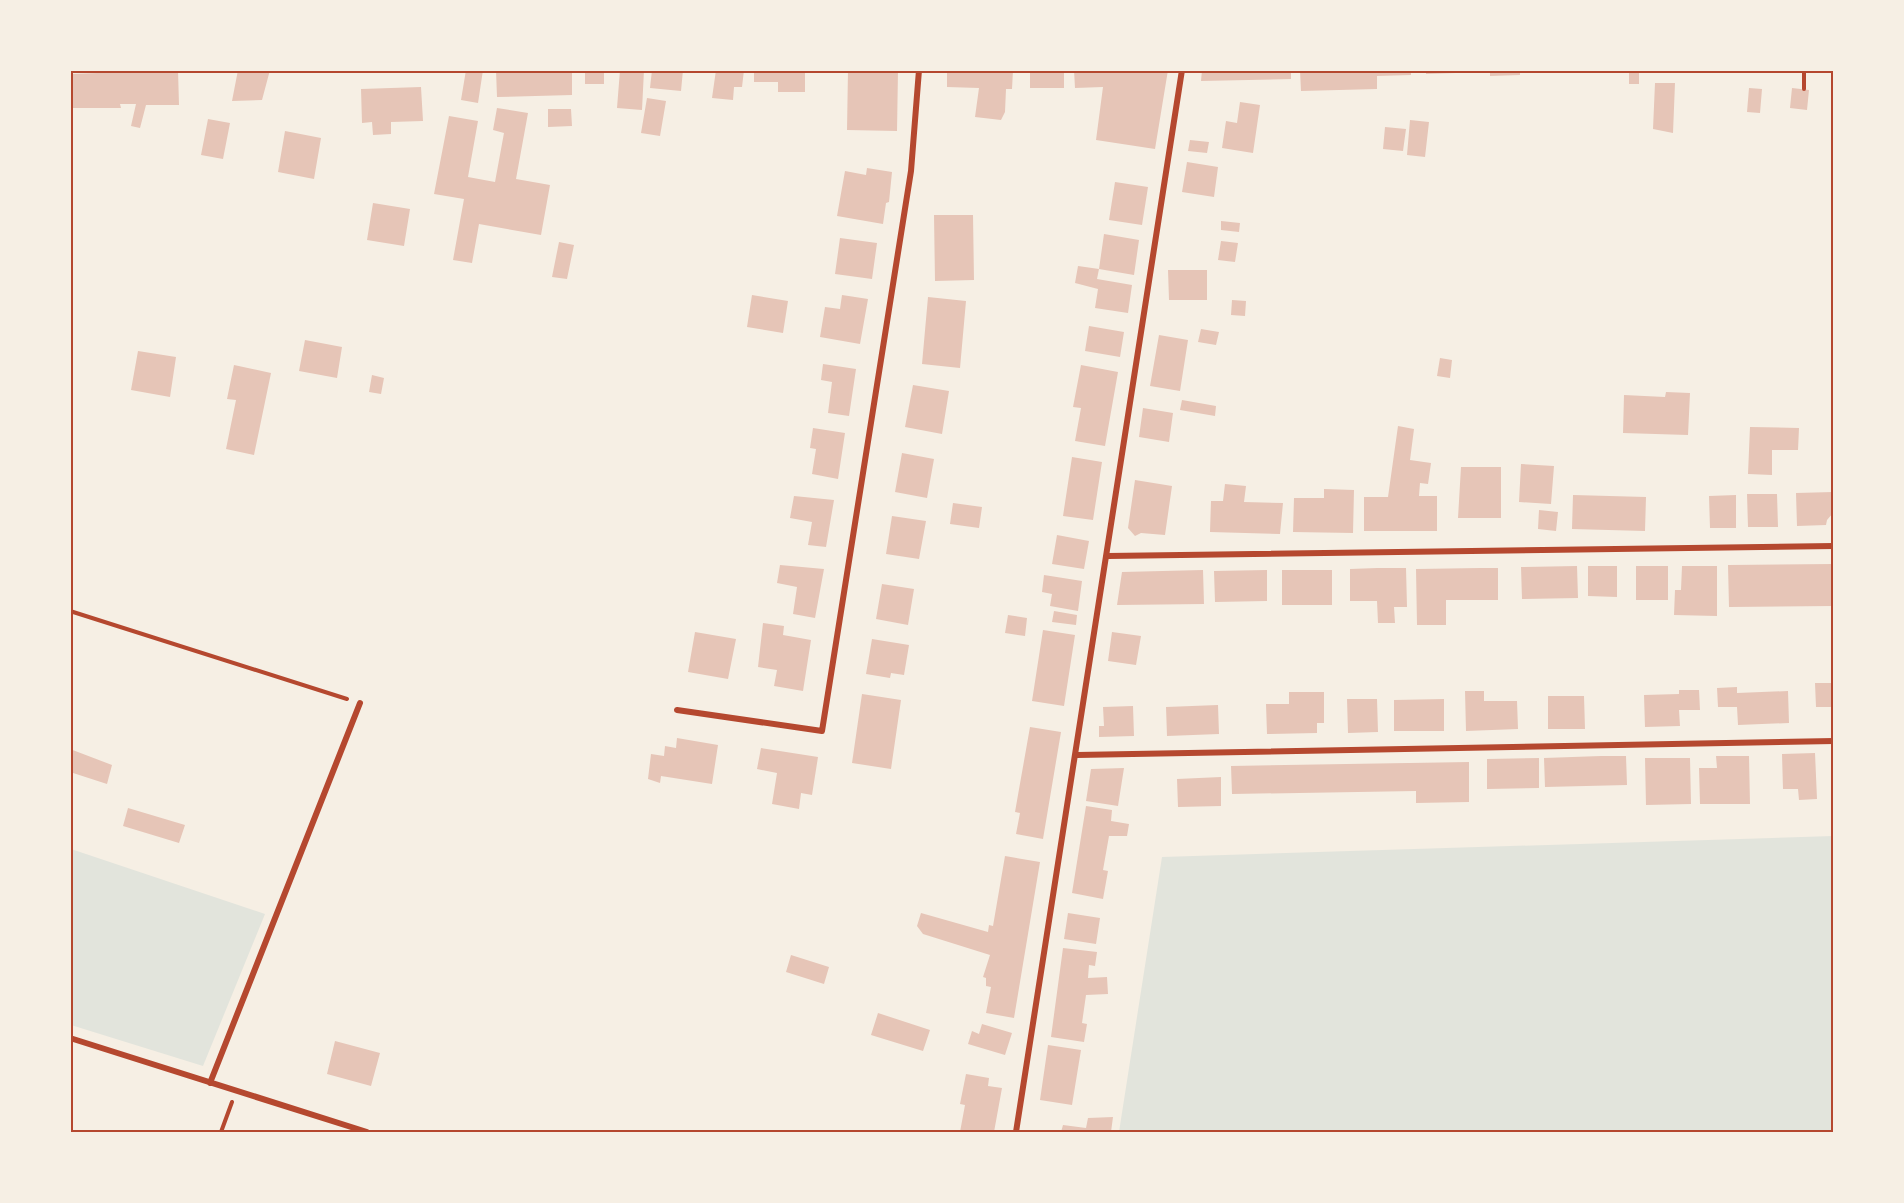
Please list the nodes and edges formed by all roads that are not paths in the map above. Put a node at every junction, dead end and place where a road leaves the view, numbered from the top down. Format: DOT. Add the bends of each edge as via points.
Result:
graph roads {
  1 [pos="919,70"];
  2 [pos="1182,70"];
  3 [pos="1833,546"];
  4 [pos="1108,556"];
  5 [pos="360,703"];
  6 [pos="676,710"];
  7 [pos="1833,741"];
  8 [pos="1077,755"];
  9 [pos="70,1038"];
  10 [pos="210,1083"];
  11 [pos="367,1132"];
  12 [pos="1016,1132"];
  1 -- 6 [label="street" via="911,171 822,731"];
  2 -- 4 [label="street"];
  3 -- 4 [label="street"];
  4 -- 8 [label="street"];
  5 -- 10 [label="street"];
  7 -- 8 [label="street"];
  8 -- 12 [label="street"];
  9 -- 10 [label="street"];
  10 -- 11 [label="street"];
}
